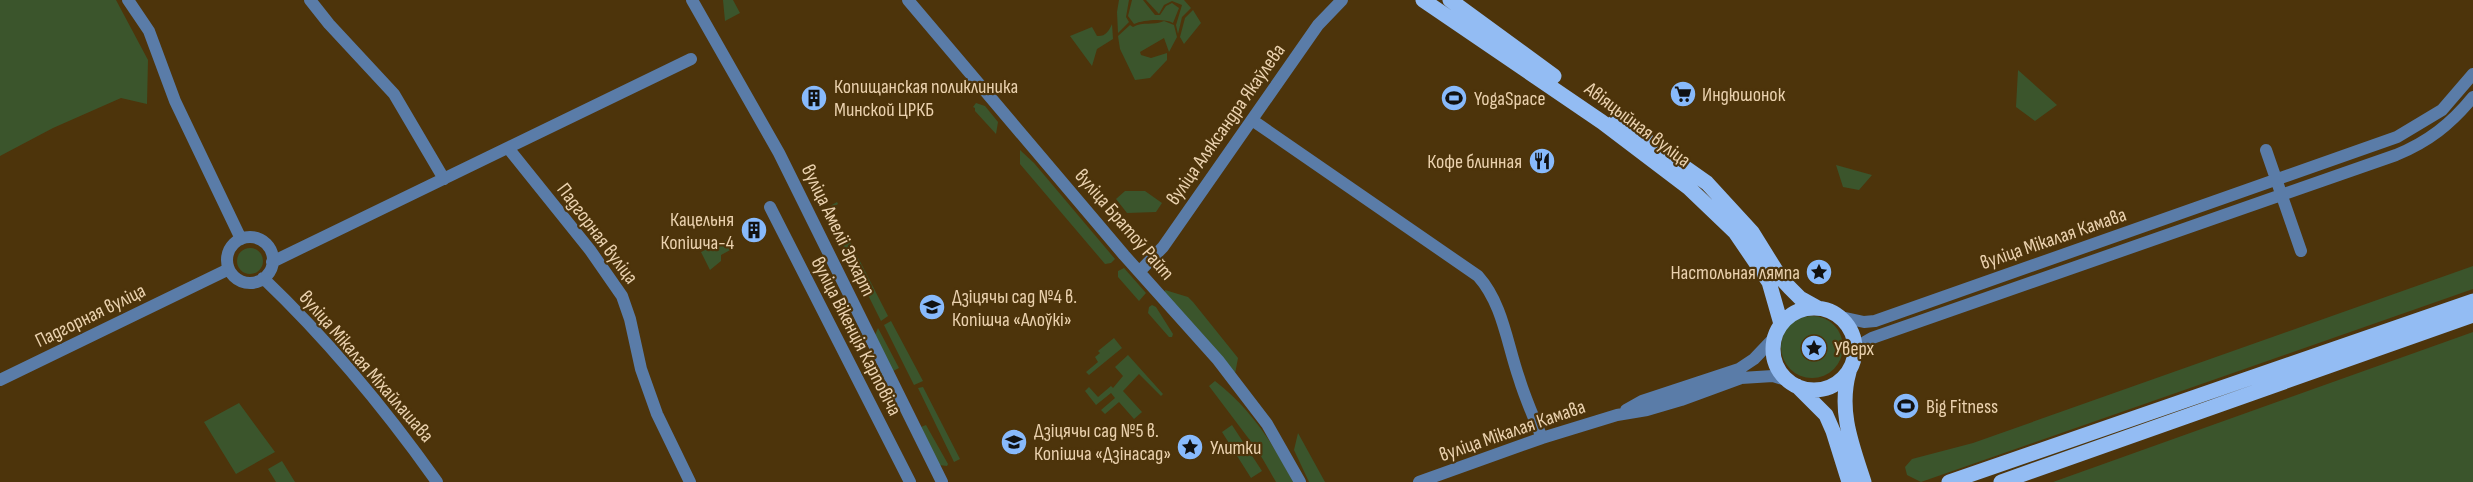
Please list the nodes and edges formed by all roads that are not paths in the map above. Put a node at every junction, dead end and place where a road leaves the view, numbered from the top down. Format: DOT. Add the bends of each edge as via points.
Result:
graph roads {
  1 [pos="128,0"];
  2 [pos="310,0"];
  3 [pos="693,0"];
  4 [pos="908,0"];
  5 [pos="1342,0"];
  6 [pos="1423,0"];
  7 [pos="1450,0"];
  8 [pos="691,59"];
  9 [pos="2473,74"];
  10 [pos="2473,98"];
  11 [pos="1252,120"];
  12 [pos="508,148"];
  13 [pos="2266,150"];
  14 [pos="444,179"];
  15 [pos="2277,181"];
  16 [pos="2282,195"];
  17 [pos="770,207"];
  18 [pos="241,238"];
  19 [pos="2301,251"];
  20 [pos="272,262"];
  21 [pos="229,270"];
  22 [pos="1140,271"];
  23 [pos="263,278"];
  24 [pos="2473,301"];
  25 [pos="1818,308"];
  26 [pos="2473,315"];
  27 [pos="1840,317"];
  28 [pos="1778,331"];
  29 [pos="1852,362"];
  30 [pos="0,380"];
  31 [pos="1792,383"];
  32 [pos="1617,415"];
  33 [pos="1542,438"];
  34 [pos="437,482"];
  35 [pos="690,482"];
  36 [pos="910,482"];
  37 [pos="942,482"];
  38 [pos="1300,482"];
  39 [pos="1419,482"];
  40 [pos="1849,482"];
  41 [pos="1864,482"];
  42 [pos="1949,482"];
  43 [pos="2001,482"];
  1 -- 18 [label="street" via="149,31 175,101"];
  2 -- 14 [label="street" via="394,94"];
  3 -- 37 [label="street, вуліца Амеліі Эрхарт" via="779,153"];
  4 -- 22 [label="street, вуліца Братоў Райт"];
  5 -- 11 [label="street, вуліца Аляксандра Якаўлева" via="1318,25"];
  6 -- 28 [label="main road, Авіяцыйная вуліца" via="1618,134 1689,188 1735,232 1769,282"];
  7 -- 25 [label="main road, Авіяцыйная вуліца" via="1707,183 1752,232 1790,288"];
  8 -- 12 [label="street"];
  9 -- 15 [label="street, вуліца Мікалая Камава" via="2442,110 2417,127"];
  10 -- 16 [label="street, вуліца Мікалая Камава" via="2456,118 2414,148"];
  11 -- 22 [label="street, вуліца Аляксандра Якаўлева" via="1162,247"];
  11 -- 33 [label="street" via="1478,276 1489,289"];
  12 -- 14 [label="street"];
  12 -- 35 [label="street, Падгорная вуліца" via="622,296 657,414"];
  13 -- 15 [label="street"];
  14 -- 20 [label="street"];
  15 -- 16 [label="street"];
  15 -- 27 [label="street, вуліца Мікалая Камава" via="1875,321"];
  16 -- 19 [label="street"];
  16 -- 29 [label="street, вуліца Мікалая Камава" via="1872,338"];
  17 -- 36 [label="street, вуліца Вікенція Карповіча"];
  18 -- 20 [label="street" via="259,239 267,245"];
  18 -- 21 [label="street" via="228,252"];
  20 -- 23 [label="street"];
  21 -- 23 [label="street" via="244,282"];
  21 -- 30 [label="street, Падгорная вуліца"];
  22 -- 38 [label="street, вуліца Братоў Райт" via="1218,360 1267,424"];
  23 -- 34 [label="street, вуліца Мікалая Міхайлашава" via="339,359"];
  24 -- 42 [label="main road"];
  25 -- 27 [label="main road"];
  25 -- 28 [label="main road" via="1798,311"];
  26 -- 43 [label="main road"];
  27 -- 29 [label="main road" via="1852,334"];
  28 -- 31 [label="main road" via="1774,359"];
  28 -- 32 [label="street, вуліца Мікалая Камава" via="1754,359 1738,369 1642,401"];
  29 -- 31 [label="main road" via="1838,382 1828,387 1813,390"];
  29 -- 41 [label="main road" via="1845,387 1845,416"];
  31 -- 32 [label="street, вуліца Мікалая Камава" via="1773,376 1742,378 1681,400"];
  31 -- 40 [label="main road" via="1826,415"];
  32 -- 33 [label="street, вуліца Мікалая Камава"];
  33 -- 39 [label="street, вуліца Мікалая Камава"];
}
